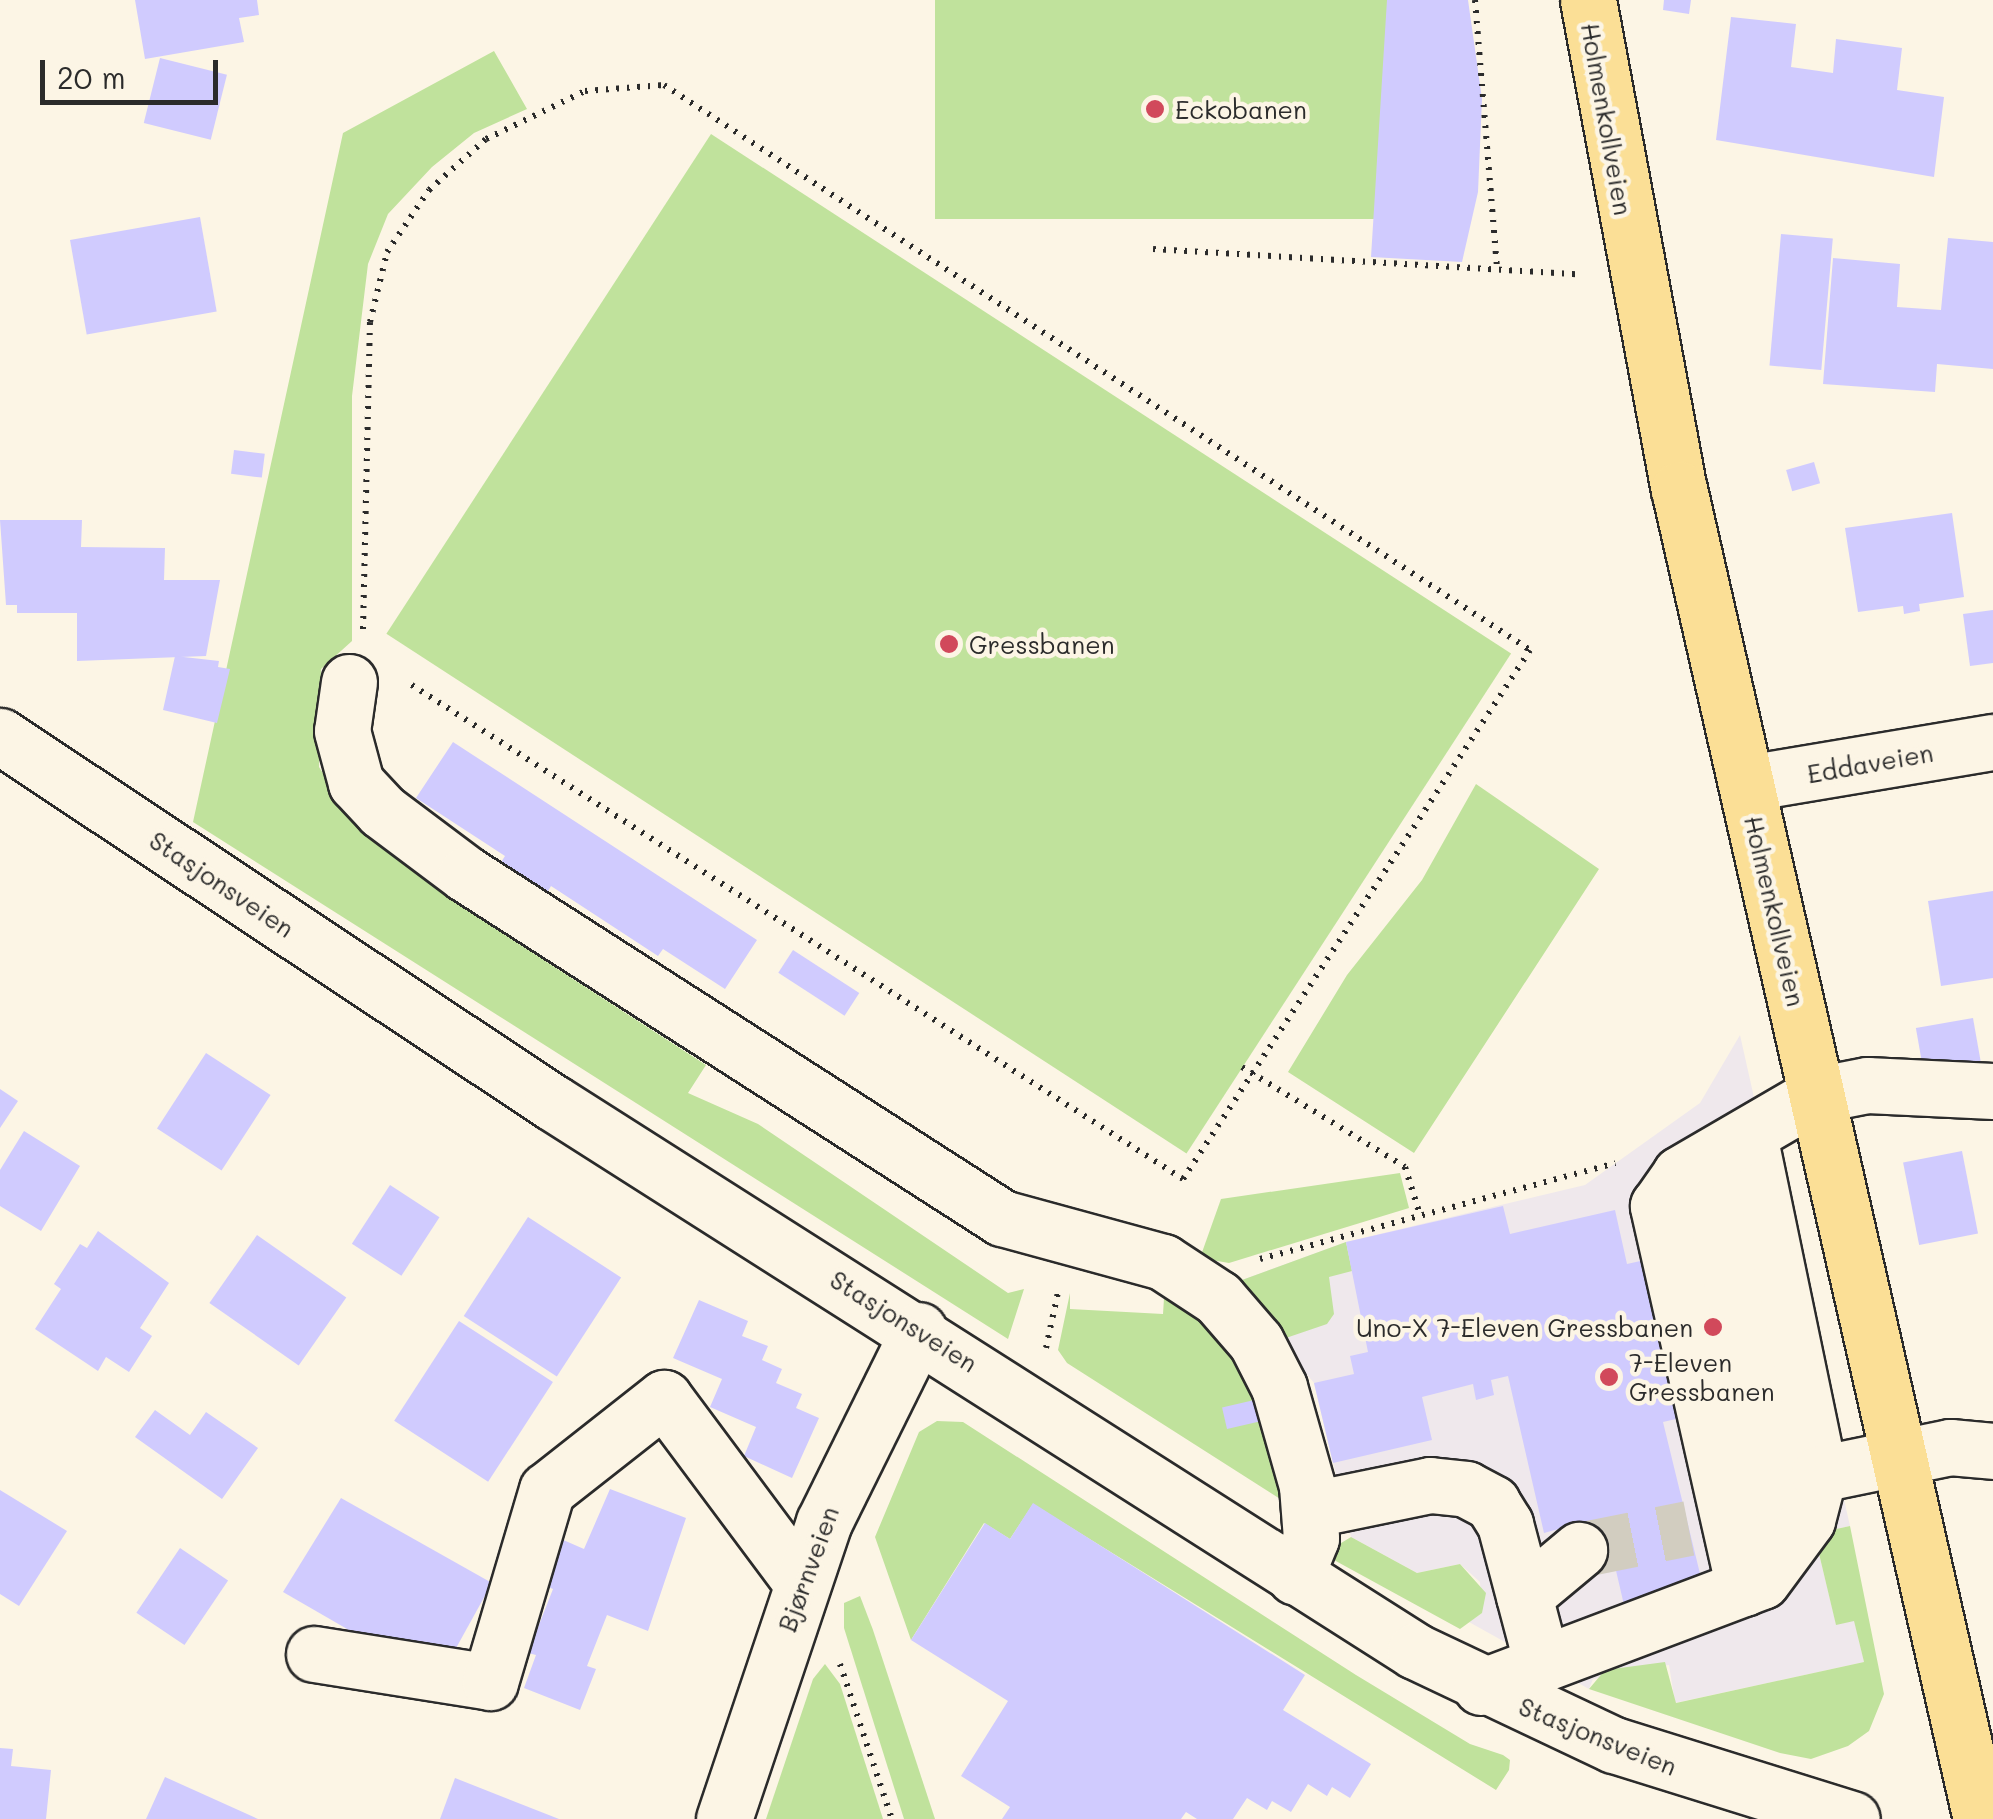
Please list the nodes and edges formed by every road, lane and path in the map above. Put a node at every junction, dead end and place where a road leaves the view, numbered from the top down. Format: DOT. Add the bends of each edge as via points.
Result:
graph roads {
  1 [pos="1475,0"];
  2 [pos="1588,0"];
  3 [pos="1152,248"];
  4 [pos="1497,269"];
  5 [pos="1582,274"];
  6 [pos="356,668"];
  7 [pos="0,736"];
  8 [pos="1993,742"];
  9 [pos="1747,783"];
  10 [pos="1242,1067"];
  11 [pos="1252,1074"];
  12 [pos="1993,1091"];
  13 [pos="1816,1095"];
  14 [pos="1711,1157"];
  15 [pos="1420,1215"];
  16 [pos="1192,1281"];
  17 [pos="919,1330"];
  18 [pos="1993,1450"];
  19 [pos="1896,1455"];
  20 [pos="1313,1508"];
  21 [pos="1765,1514"];
  22 [pos="1579,1550"];
  23 [pos="1295,1576"];
  24 [pos="801,1582"];
  25 [pos="1744,1588"];
  26 [pos="1524,1596"];
  27 [pos="314,1654"];
  28 [pos="837,1656"];
  29 [pos="1541,1660"];
  30 [pos="1480,1686"];
  31 [pos="724,1819"];
  32 [pos="892,1819"];
  33 [pos="1852,1819"];
  34 [pos="1980,1819"];
  1 -- 4 [label="path"];
  2 -- 9 [label="main road, Holmenkollveien" via="1648,345"];
  3 -- 4 [label="path"];
  4 -- 5 [label="path"];
  6 -- 11 [label="path" via="1183,1179"];
  6 -- 11 [label="path" via="370,322 387,252 429,190 486,139 584,91 664,85 1530,650"];
  6 -- 16 [label="street" via="342,731 356,782 382,811 466,874 1002,1218 1164,1262"];
  7 -- 17 [label="street, Stasjonsveien" via="536,1091"];
  8 -- 9 [label="street, Eddaveien"];
  9 -- 13 [label="main road, Holmenkollveien"];
  10 -- 11 [label="path"];
  11 -- 15 [label="path" via="1405,1167"];
  12 -- 13 [label="street" via="1867,1085"];
  13 -- 14 [label="street"];
  13 -- 19 [label="main road, Holmenkollveien"];
  14 -- 15 [label="path" via="1646,1154"];
  14 -- 21 [label="street"];
  14 -- 21 [label="street" via="1658,1206"];
  15 -- 16 [label="path"];
  16 -- 20 [label="street" via="1256,1342 1278,1387"];
  17 -- 23 [label="street, Stasjonsveien"];
  17 -- 24 [label="street, Bjørnveien" via="853,1454"];
  18 -- 19 [label="street" via="1950,1446"];
  19 -- 21 [label="street"];
  19 -- 34 [label="main road, Holmenkollveien"];
  20 -- 23 [label="street" via="1311,1538"];
  20 -- 26 [label="street" via="1430,1485 1466,1488 1492,1503 1505,1524"];
  21 -- 25 [label="street"];
  21 -- 25 [label="street" via="1762,1581"];
  22 -- 26 [label="street"];
  23 -- 30 [label="street, Stasjonsveien"];
  24 -- 27 [label="street" via="664,1398 547,1490 490,1682"];
  24 -- 31 [label="street, Bjørnveien"];
  25 -- 29 [label="street"];
  26 -- 29 [label="street"];
  28 -- 32 [label="path"];
  29 -- 30 [label="street"];
  30 -- 33 [label="street, Stasjonsveien" via="1684,1770"];
}
